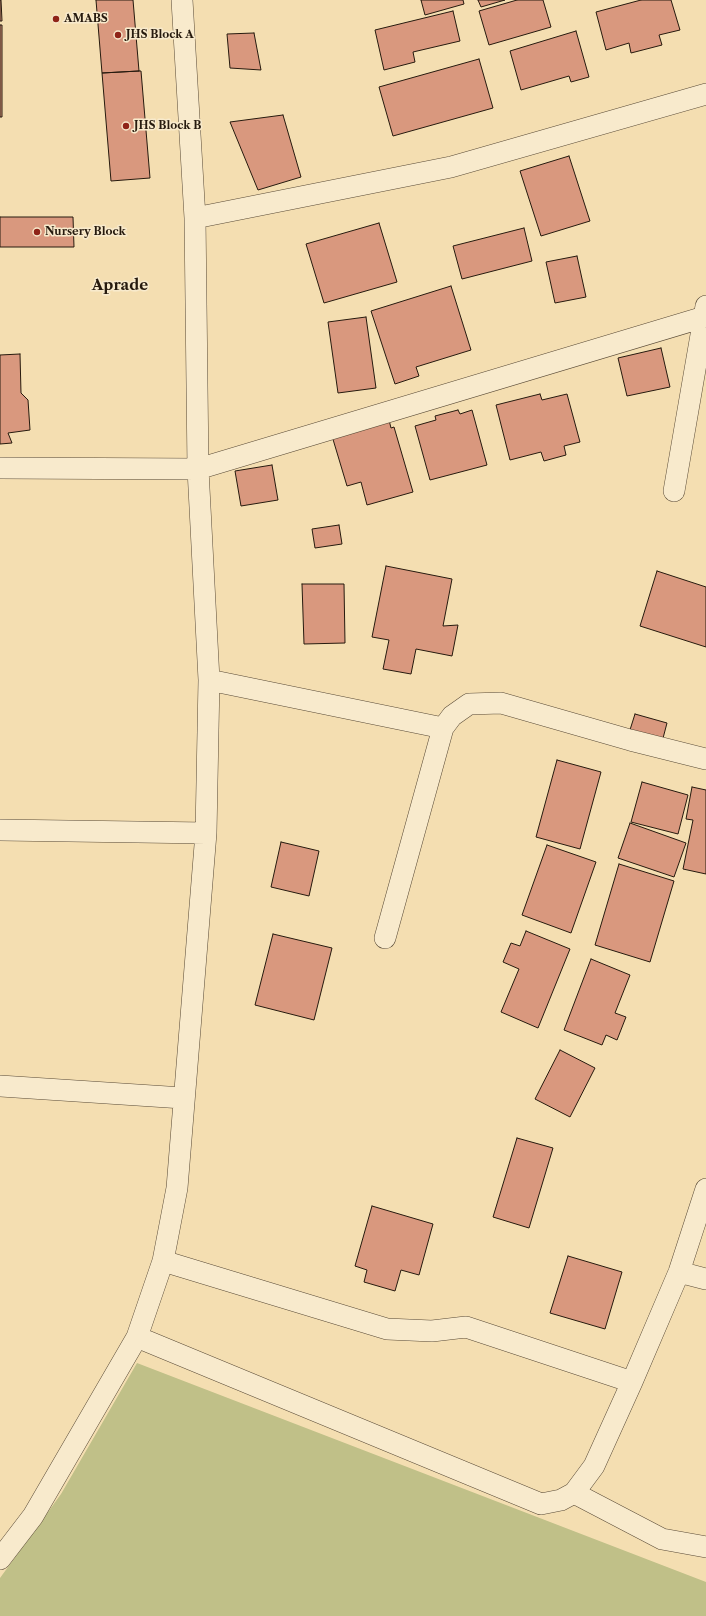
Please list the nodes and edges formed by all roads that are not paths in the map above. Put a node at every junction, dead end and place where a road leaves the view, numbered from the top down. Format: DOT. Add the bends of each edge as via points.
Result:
graph roads {
  1 [pos="182,0"];
  2 [pos="706,94"];
  3 [pos="195,218"];
  4 [pos="705,312"];
  5 [pos="0,468"];
  6 [pos="198,469"];
  7 [pos="674,492"];
  8 [pos="209,680"];
  9 [pos="443,728"];
  10 [pos="706,760"];
  11 [pos="0,830"];
  12 [pos="206,833"];
  13 [pos="385,938"];
  14 [pos="0,1086"];
  15 [pos="183,1098"];
  16 [pos="706,1190"];
  17 [pos="163,1261"];
  18 [pos="679,1272"];
  19 [pos="706,1279"];
  20 [pos="137,1337"];
  21 [pos="632,1382"];
  22 [pos="574,1493"];
  23 [pos="706,1547"];
  24 [pos="0,1559"];
  1 -- 3 [label="street"];
  2 -- 3 [label="street" via="451,167"];
  3 -- 6 [label="street"];
  4 -- 6 [label="street"];
  4 -- 7 [label="street"];
  5 -- 6 [label="street"];
  6 -- 8 [label="street"];
  8 -- 9 [label="street"];
  8 -- 12 [label="street"];
  9 -- 10 [label="street" via="452,716 469,704 501,703"];
  9 -- 13 [label="street"];
  11 -- 12 [label="street"];
  12 -- 15 [label="street"];
  14 -- 15 [label="street"];
  15 -- 17 [label="street" via="176,1188"];
  16 -- 18 [label="street"];
  17 -- 20 [label="street"];
  17 -- 21 [label="street" via="387,1329 432,1331 466,1327"];
  18 -- 19 [label="street"];
  18 -- 21 [label="street"];
  20 -- 22 [label="street" via="541,1504 561,1500"];
  20 -- 24 [label="street" via="33,1516"];
  21 -- 22 [label="street" via="594,1466"];
  22 -- 23 [label="street" via="662,1539"];
}
